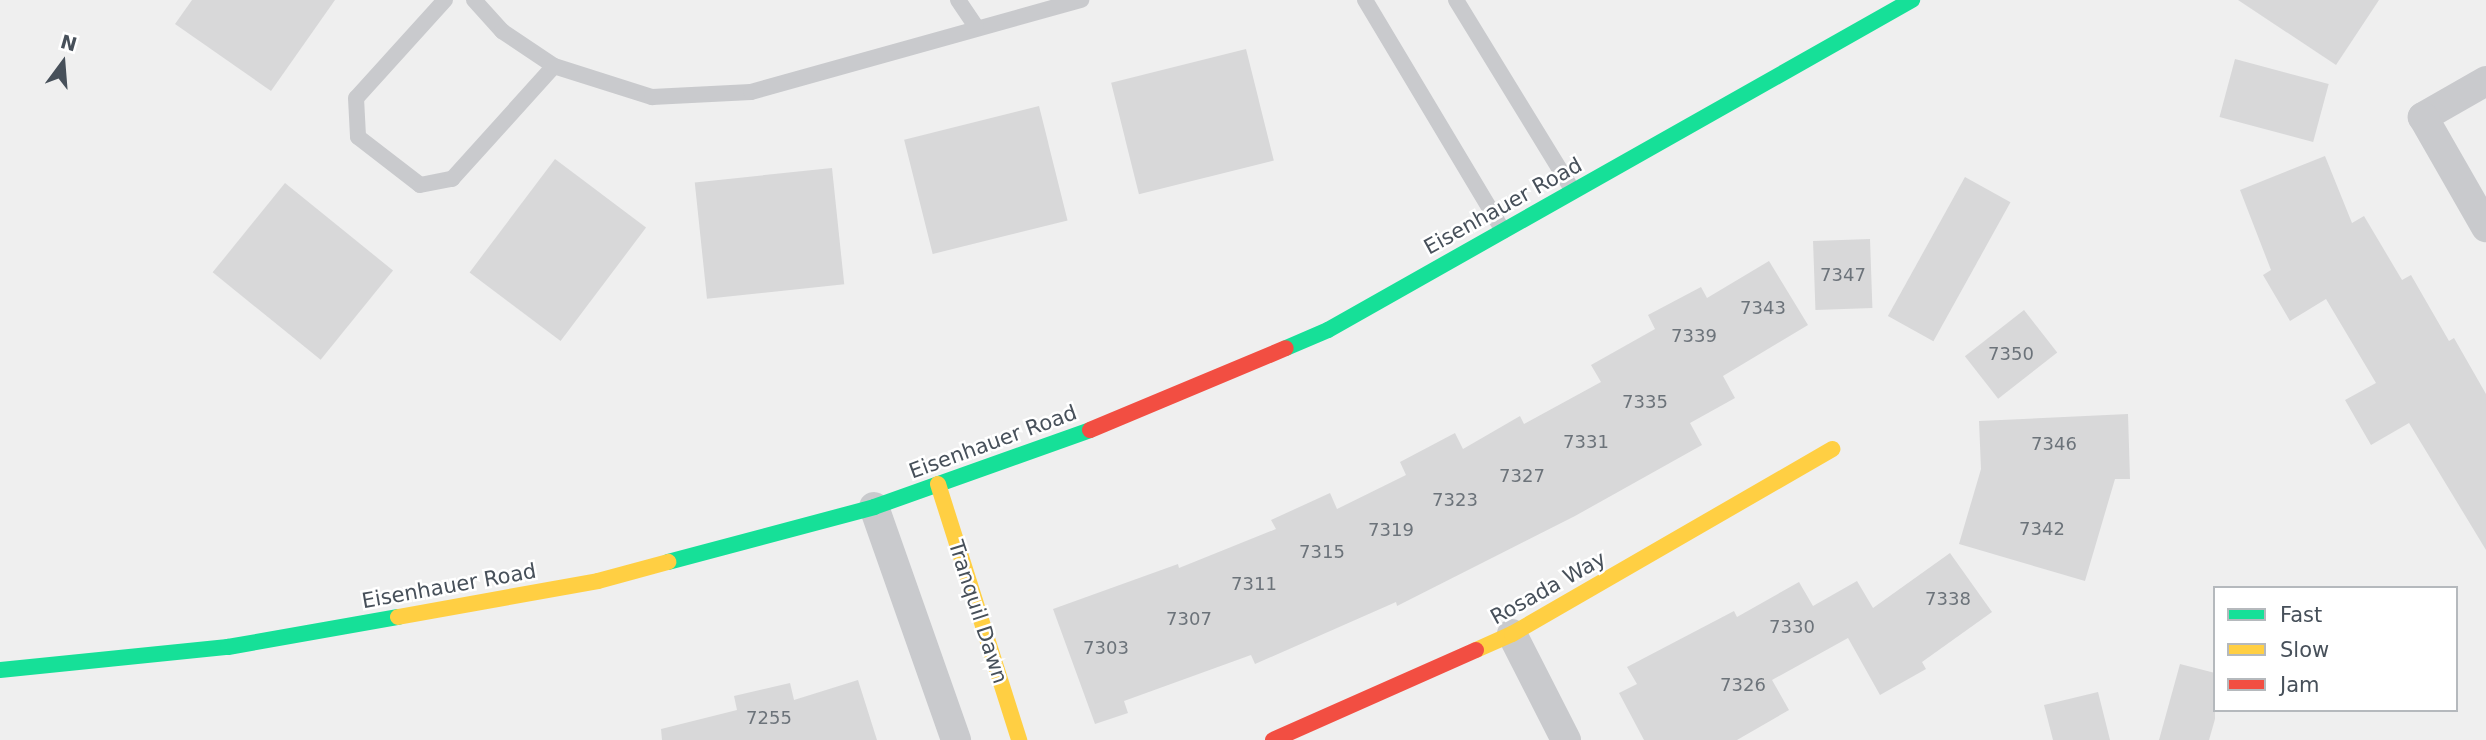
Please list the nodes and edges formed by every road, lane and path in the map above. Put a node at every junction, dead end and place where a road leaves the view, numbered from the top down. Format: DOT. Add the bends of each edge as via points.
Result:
graph roads {
  1 [pos="445,0"];
  2 [pos="474,0"];
  3 [pos="958,0"];
  4 [pos="1081,0"];
  5 [pos="1365,0"];
  6 [pos="1456,0"];
  7 [pos="1912,0"];
  8 [pos="976,27"];
  9 [pos="554,66"];
  10 [pos="2486,81"];
  11 [pos="1573,191"];
  12 [pos="2486,227"];
  13 [pos="1503,231"];
  14 [pos="1832,449"];
  15 [pos="938,484"];
  16 [pos="874,507"];
  17 [pos="1512,634"];
  18 [pos="0,670"];
  19 [pos="956,740"];
  20 [pos="1019,740"];
  21 [pos="1273,740"];
  22 [pos="1566,740"];
  1 -- 9 [label="lane" via="356,98 358,137 420,186 452,179"];
  2 -- 9 [label="lane" via="502,31"];
  3 -- 8 [label="lane"];
  4 -- 8 [label="lane"];
  5 -- 13 [label="lane"];
  6 -- 11 [label="lane"];
  7 -- 11 [label="main road, Eisenhauer Road"];
  8 -- 9 [label="lane" via="751,92 652,97"];
  10 -- 12 [label="street" via="2423,117"];
  11 -- 13 [label="main road, Eisenhauer Road"];
  13 -- 15 [label="main road, Eisenhauer Road" via="1328,330 1119,419"];
  14 -- 17 [label="main road, Rosada Way"];
  15 -- 16 [label="main road, Eisenhauer Road"];
  15 -- 20 [label="main road, Tranquil Dawn"];
  16 -- 18 [label="main road, Eisenhauer Road" via="598,581 228,647"];
  16 -- 19 [label="street"];
  17 -- 21 [label="main road, Rosada Way"];
  17 -- 22 [label="street"];
}
